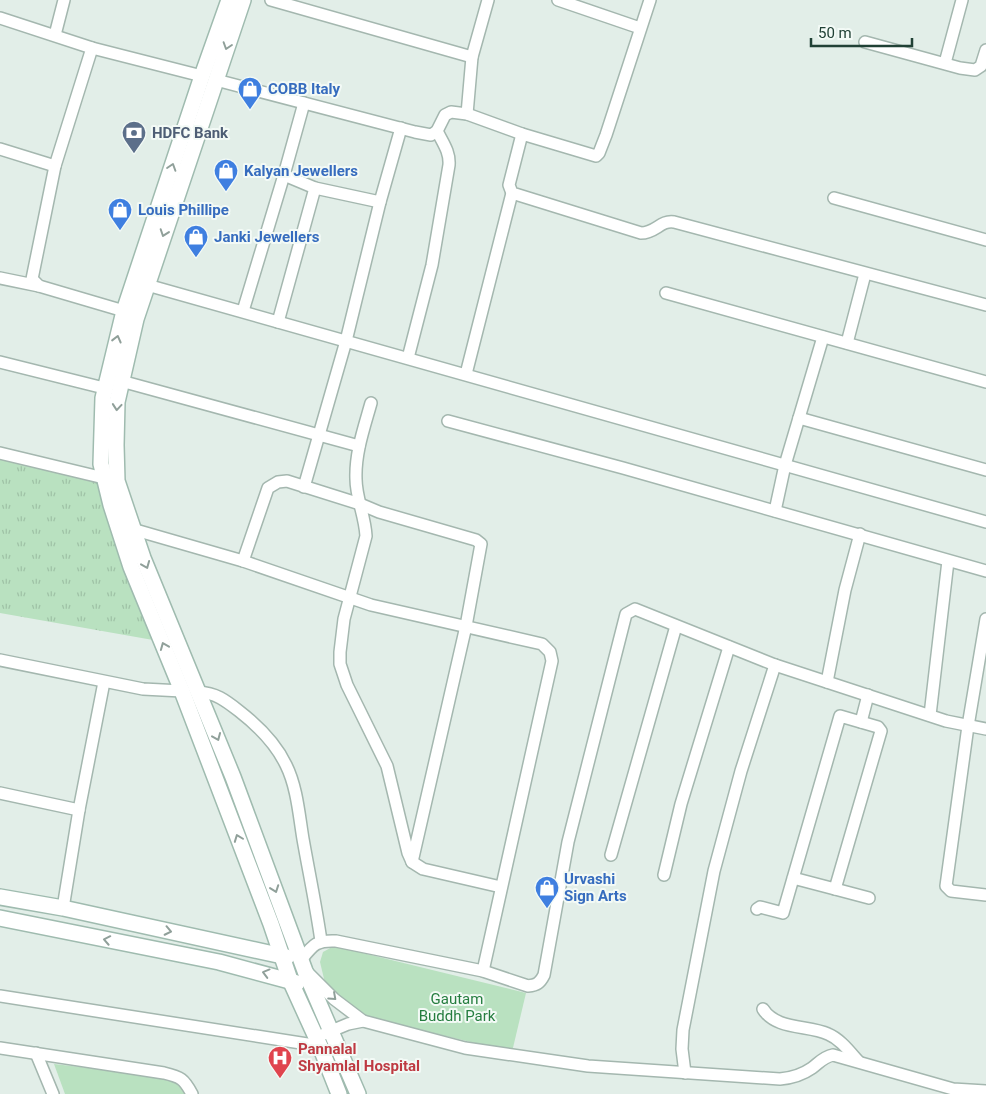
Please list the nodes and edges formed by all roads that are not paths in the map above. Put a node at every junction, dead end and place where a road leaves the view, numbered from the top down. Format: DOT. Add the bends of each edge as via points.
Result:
graph roads {
  1 [pos="64,0"];
  2 [pos="229,0"];
  3 [pos="243,0"];
  4 [pos="271,0"];
  5 [pos="488,0"];
  6 [pos="558,0"];
  7 [pos="650,0"];
  8 [pos="962,0"];
  9 [pos="0,18"];
  10 [pos="640,28"];
  11 [pos="55,35"];
  12 [pos="865,42"];
  13 [pos="92,48"];
  14 [pos="986,50"];
  15 [pos="472,57"];
  16 [pos="945,63"];
  17 [pos="209,78"];
  18 [pos="304,103"];
  19 [pos="467,114"];
  20 [pos="401,128"];
  21 [pos="438,131"];
  22 [pos="522,134"];
  23 [pos="0,149"];
  24 [pos="55,166"];
  25 [pos="284,175"];
  26 [pos="315,188"];
  27 [pos="512,194"];
  28 [pos="834,198"];
  29 [pos="380,202"];
  30 [pos="986,240"];
  31 [pos="865,274"];
  32 [pos="0,278"];
  33 [pos="147,285"];
  34 [pos="39,286"];
  35 [pos="666,293"];
  36 [pos="986,305"];
  37 [pos="124,311"];
  38 [pos="243,311"];
  39 [pos="278,322"];
  40 [pos="823,336"];
  41 [pos="346,341"];
  42 [pos="846,343"];
  43 [pos="408,358"];
  44 [pos="0,362"];
  45 [pos="466,374"];
  46 [pos="121,381"];
  47 [pos="986,382"];
  48 [pos="104,388"];
  49 [pos="371,403"];
  50 [pos="799,418"];
  51 [pos="448,422"];
  52 [pos="318,435"];
  53 [pos="359,446"];
  54 [pos="0,453"];
  55 [pos="785,465"];
  56 [pos="986,470"];
  57 [pos="104,478"];
  58 [pos="304,486"];
  59 [pos="360,504"];
  60 [pos="775,511"];
  61 [pos="986,522"];
  62 [pos="126,531"];
  63 [pos="860,534"];
  64 [pos="243,561"];
  65 [pos="948,561"];
  66 [pos="986,571"];
  67 [pos="351,598"];
  68 [pos="986,619"];
  69 [pos="466,626"];
  70 [pos="676,626"];
  71 [pos="729,647"];
  72 [pos="0,660"];
  73 [pos="774,665"];
  74 [pos="104,682"];
  75 [pos="827,682"];
  76 [pos="182,691"];
  77 [pos="198,692"];
  78 [pos="868,695"];
  79 [pos="930,715"];
  80 [pos="861,722"];
  81 [pos="968,726"];
  82 [pos="986,729"];
  83 [pos="0,792"];
  84 [pos="79,810"];
  85 [pos="611,855"];
  86 [pos="412,862"];
  87 [pos="664,875"];
  88 [pos="793,878"];
  89 [pos="501,888"];
  90 [pos="835,889"];
  91 [pos="986,895"];
  92 [pos="0,897"];
  93 [pos="869,898"];
  94 [pos="64,908"];
  95 [pos="757,909"];
  96 [pos="0,918"];
  97 [pos="321,941"];
  98 [pos="280,956"];
  99 [pos="303,965"];
  100 [pos="483,971"];
  101 [pos="290,980"];
  102 [pos="313,988"];
  103 [pos="0,996"];
  104 [pos="763,1009"];
  105 [pos="363,1021"];
  106 [pos="332,1032"];
  107 [pos="318,1041"];
  108 [pos="0,1048"];
  109 [pos="36,1053"];
  110 [pos="859,1062"];
  111 [pos="684,1073"];
  112 [pos="986,1091"];
  113 [pos="953,1092"];
  114 [pos="52,1094"];
  115 [pos="192,1094"];
  116 [pos="338,1094"];
  117 [pos="358,1094"];
  1 -- 11 [label="street"];
  2 -- 17 [label="street"];
  3 -- 17 [label="street, one-way"];
  4 -- 15 [label="street"];
  5 -- 15 [label="street"];
  6 -- 10 [label="street"];
  7 -- 10 [label="street"];
  8 -- 16 [label="street"];
  9 -- 11 [label="street"];
  10 -- 22 [label="street" via="606,135 596,156"];
  11 -- 13 [label="street"];
  12 -- 16 [label="street"];
  13 -- 17 [label="street"];
  13 -- 24 [label="street"];
  14 -- 16 [label="street" via="981,66 975,70"];
  15 -- 19 [label="street"];
  17 -- 18 [label="street"];
  17 -- 33 [label="street, one-way"];
  37 -- 17 [label="street, one-way"];
  18 -- 20 [label="street"];
  18 -- 25 [label="street"];
  19 -- 21 [label="street" via="445,114"];
  19 -- 22 [label="street"];
  20 -- 21 [label="street" via="431,135"];
  20 -- 29 [label="street"];
  21 -- 43 [label="street" via="450,157 449,165 432,265"];
  22 -- 27 [label="street" via="509,185"];
  23 -- 24 [label="street"];
  24 -- 34 [label="street" via="32,272 32,279"];
  25 -- 26 [label="street"];
  25 -- 38 [label="street"];
  26 -- 29 [label="street"];
  26 -- 39 [label="street"];
  27 -- 31 [label="street" via="640,233 674,222"];
  27 -- 45 [label="street"];
  28 -- 30 [label="street"];
  29 -- 41 [label="street"];
  31 -- 36 [label="street"];
  31 -- 42 [label="street"];
  32 -- 34 [label="street"];
  33 -- 38 [label="street"];
  33 -- 46 [label="street"];
  34 -- 37 [label="street"];
  35 -- 40 [label="street"];
  48 -- 37 [label="street, one-way"];
  38 -- 39 [label="street"];
  39 -- 41 [label="street"];
  40 -- 42 [label="street"];
  40 -- 50 [label="street"];
  41 -- 43 [label="street"];
  41 -- 52 [label="street"];
  42 -- 47 [label="street"];
  43 -- 45 [label="street"];
  44 -- 48 [label="street"];
  45 -- 55 [label="street"];
  46 -- 52 [label="street"];
  46 -- 62 [label="street, one-way" via="116,422 118,481"];
  48 -- 57 [label="street" via="101,464"];
  49 -- 53 [label="street"];
  50 -- 55 [label="street"];
  50 -- 56 [label="street"];
  51 -- 60 [label="street"];
  52 -- 53 [label="street"];
  52 -- 58 [label="street"];
  53 -- 59 [label="street" via="356,479"];
  54 -- 57 [label="street"];
  55 -- 60 [label="street"];
  55 -- 61 [label="street"];
  57 -- 62 [label="street"];
  58 -- 59 [label="street"];
  58 -- 64 [label="street" via="287,481 268,488"];
  59 -- 67 [label="street" via="366,536"];
  59 -- 69 [label="street" via="476,540 480,544"];
  60 -- 63 [label="street"];
  62 -- 64 [label="street"];
  76 -- 62 [label="street, one-way" via="131,567"];
  62 -- 77 [label="street, one-way"];
  63 -- 65 [label="street"];
  63 -- 75 [label="street"];
  64 -- 67 [label="street"];
  65 -- 66 [label="street"];
  65 -- 79 [label="street"];
  67 -- 69 [label="street"];
  67 -- 86 [label="street" via="344,619 340,652 343,675 387,766"];
  68 -- 81 [label="street"];
  69 -- 86 [label="street"];
  69 -- 89 [label="street" via="542,644 550,652 552,661"];
  70 -- 71 [label="street"];
  70 -- 85 [label="street"];
  70 -- 100 [label="street" via="635,609 626,614 568,842 544,975 540,982 528,986"];
  71 -- 73 [label="street"];
  71 -- 87 [label="street" via="681,804"];
  72 -- 74 [label="street"];
  73 -- 75 [label="street"];
  73 -- 111 [label="street" via="714,871 683,1030"];
  74 -- 76 [label="street"];
  74 -- 84 [label="street"];
  75 -- 78 [label="street"];
  98 -- 76 [label="street, one-way"];
  77 -- 97 [label="street" via="210,693 226,701 253,721 286,764 297,805"];
  77 -- 99 [label="street, one-way" via="234,777"];
  78 -- 79 [label="street"];
  78 -- 80 [label="street"];
  79 -- 81 [label="street"];
  80 -- 88 [label="street" via="840,716"];
  80 -- 90 [label="street" via="875,725 881,732"];
  81 -- 82 [label="street"];
  81 -- 91 [label="street" via="946,886 951,891"];
  83 -- 84 [label="street"];
  84 -- 94 [label="street"];
  86 -- 89 [label="street" via="423,869"];
  88 -- 90 [label="street"];
  88 -- 95 [label="street" via="783,913"];
  89 -- 100 [label="street"];
  90 -- 93 [label="street"];
  92 -- 94 [label="street"];
  94 -- 98 [label="street, one-way"];
  101 -- 96 [label="street, one-way" via="219,962"];
  97 -- 99 [label="street" via="311,947"];
  97 -- 100 [label="street" via="336,941"];
  98 -- 99 [label="street"];
  98 -- 101 [label="street"];
  99 -- 102 [label="street"];
  99 -- 105 [label="street, one-way" via="334,999"];
  101 -- 102 [label="street"];
  101 -- 107 [label="street"];
  102 -- 106 [label="street"];
  103 -- 107 [label="street"];
  104 -- 110 [label="street" via="776,1021 833,1036"];
  105 -- 106 [label="street"];
  105 -- 111 [label="street" via="465,1048 588,1066"];
  106 -- 107 [label="street"];
  106 -- 117 [label="street"];
  107 -- 116 [label="street"];
  108 -- 109 [label="street"];
  109 -- 114 [label="street"];
  109 -- 115 [label="street" via="178,1076"];
  110 -- 111 [label="street" via="832,1055 800,1075 780,1079"];
  110 -- 113 [label="street"];
  112 -- 113 [label="street"];
}
